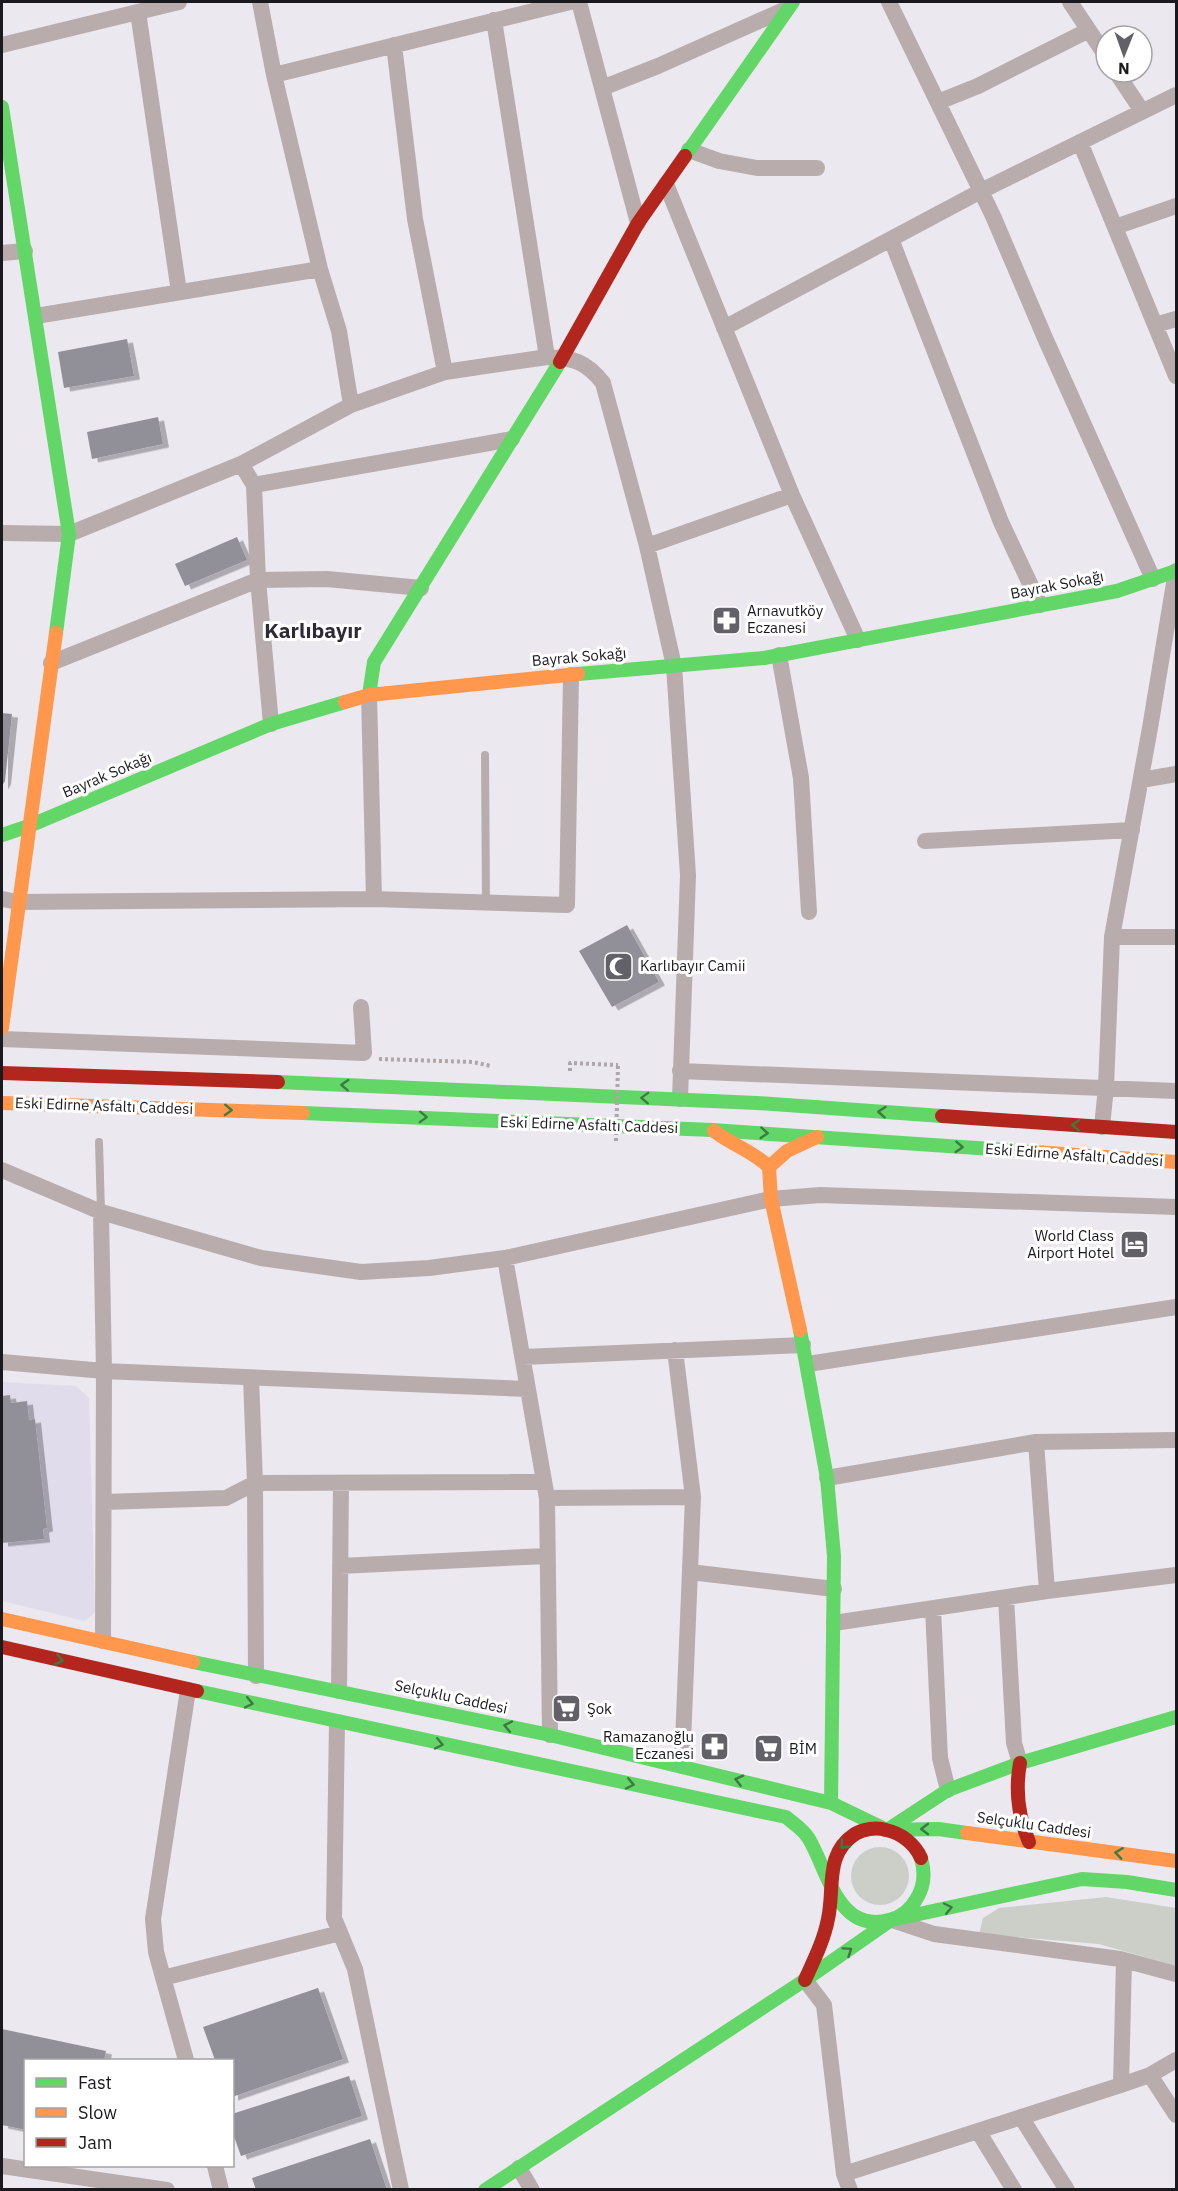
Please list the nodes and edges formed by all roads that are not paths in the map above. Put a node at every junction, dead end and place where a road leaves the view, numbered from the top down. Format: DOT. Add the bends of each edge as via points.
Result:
graph roads {
  1 [pos="180,2"];
  2 [pos="260,2"];
  3 [pos="570,2"];
  4 [pos="579,2"];
  5 [pos="889,2"];
  6 [pos="1070,2"];
  7 [pos="790,5"];
  8 [pos="138,12"];
  9 [pos="494,20"];
  10 [pos="1089,30"];
  11 [pos="1094,38"];
  12 [pos="2,45"];
  13 [pos="394,45"];
  14 [pos="274,75"];
  15 [pos="1124,84"];
  16 [pos="602,88"];
  17 [pos="1176,95"];
  18 [pos="938,102"];
  19 [pos="2,107"];
  20 [pos="1142,111"];
  21 [pos="1080,142"];
  22 [pos="689,150"];
  23 [pos="817,168"];
  24 [pos="666,184"];
  25 [pos="981,191"];
  26 [pos="1176,206"];
  27 [pos="638,224"];
  28 [pos="1115,227"];
  29 [pos="891,239"];
  30 [pos="26,251"];
  31 [pos="2,253"];
  32 [pos="320,269"];
  33 [pos="178,292"];
  34 [pos="36,316"];
  35 [pos="1176,319"];
  36 [pos="1155,325"];
  37 [pos="724,328"];
  38 [pos="554,357"];
  39 [pos="445,372"];
  40 [pos="1176,376"];
  41 [pos="351,405"];
  42 [pos="512,439"];
  43 [pos="241,464"];
  44 [pos="254,485"];
  45 [pos="792,495"];
  46 [pos="2,533"];
  47 [pos="69,534"];
  48 [pos="647,546"];
  49 [pos="1176,571"];
  50 [pos="1153,579"];
  51 [pos="258,580"];
  52 [pos="421,588"];
  53 [pos="1041,605"];
  54 [pos="858,640"];
  55 [pos="779,655"];
  56 [pos="51,663"];
  57 [pos="674,666"];
  58 [pos="571,675"];
  59 [pos="369,695"];
  60 [pos="271,724"];
  61 [pos="485,755"];
  62 [pos="1176,774"];
  63 [pos="1141,780"];
  64 [pos="29,826"];
  65 [pos="1132,830"];
  66 [pos="2,835"];
  67 [pos="925,841"];
  68 [pos="374,899"];
  69 [pos="10,901"];
  70 [pos="486,904"];
  71 [pos="809,912"];
  72 [pos="1112,937"];
  73 [pos="1176,937"];
  74 [pos="362,1007"];
  75 [pos="2,1028"];
  76 [pos="2,1038"];
  77 [pos="680,1071"];
  78 [pos="2,1073"];
  79 [pos="1106,1087"];
  80 [pos="1176,1091"];
  81 [pos="680,1099"];
  82 [pos="2,1103"];
  83 [pos="1102,1127"];
  84 [pos="712,1130"];
  85 [pos="1176,1132"];
  86 [pos="817,1137"];
  87 [pos="99,1142"];
  88 [pos="1176,1162"];
  89 [pos="769,1167"];
  90 [pos="2,1170"];
  91 [pos="771,1199"];
  92 [pos="1176,1207"];
  93 [pos="101,1212"];
  94 [pos="505,1258"];
  95 [pos="1176,1307"];
  96 [pos="803,1345"];
  97 [pos="675,1350"];
  98 [pos="523,1357"];
  99 [pos="2,1362"];
  100 [pos="808,1364"];
  101 [pos="104,1371"];
  102 [pos="251,1378"];
  103 [pos="527,1389"];
  104 [pos="1176,1440"];
  105 [pos="1036,1442"];
  106 [pos="827,1478"];
  107 [pos="255,1483"];
  108 [pos="341,1483"];
  109 [pos="545,1490"];
  110 [pos="693,1497"];
  111 [pos="104,1502"];
  112 [pos="546,1556"];
  113 [pos="340,1566"];
  114 [pos="690,1572"];
  115 [pos="1176,1575"];
  116 [pos="834,1589"];
  117 [pos="1047,1591"];
  118 [pos="1006,1597"];
  119 [pos="933,1608"];
  120 [pos="2,1619"];
  121 [pos="834,1623"];
  122 [pos="103,1641"];
  123 [pos="2,1647"];
  124 [pos="256,1676"];
  125 [pos="188,1690"];
  126 [pos="339,1691"];
  127 [pos="1176,1717"];
  128 [pos="337,1722"];
  129 [pos="550,1735"];
  130 [pos="1020,1763"];
  131 [pos="682,1766"];
  132 [pos="948,1790"];
  133 [pos="831,1803"];
  134 [pos="887,1830"];
  135 [pos="1029,1842"];
  136 [pos="1176,1861"];
  137 [pos="832,1886"];
  138 [pos="1176,1890"];
  139 [pos="891,1920"];
  140 [pos="340,1933"];
  141 [pos="1124,1960"];
  142 [pos="1176,1974"];
  143 [pos="163,1978"];
  144 [pos="805,1980"];
  145 [pos="185,2059"];
  146 [pos="1176,2060"];
  147 [pos="1150,2074"];
  148 [pos="1121,2085"];
  149 [pos="1176,2115"];
  150 [pos="1021,2117"];
  151 [pos="978,2131"];
  152 [pos="2,2166"];
  153 [pos="215,2167"];
  154 [pos="519,2168"];
  155 [pos="847,2182"];
  156 [pos="167,2190"];
  157 [pos="221,2190"];
  158 [pos="401,2190"];
  159 [pos="485,2190"];
  160 [pos="532,2190"];
  161 [pos="1014,2190"];
  162 [pos="1067,2190"];
  1 -- 8 [label="street"];
  2 -- 14 [label="street"];
  3 -- 9 [label="street"];
  4 -- 16 [label="street"];
  5 -- 18 [label="street"];
  6 -- 10 [label="street"];
  7 -- 16 [label="street"];
  7 -- 22 [label="main road"];
  8 -- 12 [label="street"];
  8 -- 33 [label="street"];
  9 -- 13 [label="street"];
  9 -- 38 [label="street"];
  10 -- 11 [label="street"];
  10 -- 18 [label="street"];
  13 -- 14 [label="street"];
  13 -- 39 [label="street" via="415,219"];
  14 -- 32 [label="street"];
  15 -- 20 [label="street"];
  16 -- 27 [label="street"];
  17 -- 20 [label="street"];
  18 -- 25 [label="street"];
  19 -- 30 [label="main road"];
  20 -- 21 [label="street"];
  21 -- 25 [label="street"];
  21 -- 28 [label="street"];
  22 -- 23 [label="street" via="757,168"];
  22 -- 24 [label="main road"];
  24 -- 27 [label="main road"];
  24 -- 37 [label="street"];
  25 -- 29 [label="street"];
  25 -- 50 [label="street"];
  26 -- 28 [label="street"];
  27 -- 38 [label="main road"];
  28 -- 36 [label="street"];
  29 -- 37 [label="street"];
  29 -- 53 [label="street" via="1001,522"];
  30 -- 31 [label="street"];
  30 -- 34 [label="main road"];
  32 -- 33 [label="street"];
  32 -- 41 [label="street" via="339,332"];
  33 -- 34 [label="street"];
  34 -- 47 [label="main road"];
  35 -- 36 [label="street"];
  36 -- 40 [label="street"];
  37 -- 45 [label="street"];
  38 -- 39 [label="street"];
  38 -- 42 [label="main road"];
  38 -- 48 [label="street" via="585,364 603,382"];
  39 -- 41 [label="street"];
  41 -- 43 [label="street"];
  42 -- 44 [label="street"];
  42 -- 52 [label="main road"];
  43 -- 44 [label="street"];
  43 -- 47 [label="street"];
  44 -- 51 [label="street"];
  45 -- 48 [label="street"];
  45 -- 54 [label="street"];
  46 -- 47 [label="street"];
  47 -- 56 [label="main road"];
  48 -- 57 [label="street"];
  49 -- 50 [label="main road, Bayrak Sokağı"];
  49 -- 63 [label="street"];
  50 -- 53 [label="main road, Bayrak Sokağı" via="1117,591"];
  51 -- 52 [label="street" via="327,579"];
  51 -- 56 [label="street"];
  51 -- 60 [label="street"];
  52 -- 59 [label="main road" via="374,662"];
  53 -- 54 [label="main road, Bayrak Sokağı"];
  54 -- 55 [label="main road, Bayrak Sokağı"];
  55 -- 57 [label="main road, Bayrak Sokağı"];
  55 -- 71 [label="street" via="801,778"];
  56 -- 64 [label="main road"];
  57 -- 58 [label="main road, Bayrak Sokağı"];
  57 -- 77 [label="street" via="688,875"];
  58 -- 59 [label="main road, Bayrak Sokağı"];
  58 -- 70 [label="street" via="567,905"];
  59 -- 60 [label="main road, Bayrak Sokağı"];
  59 -- 68 [label="street"];
  60 -- 64 [label="main road, Bayrak Sokağı"];
  61 -- 70 [label="lane"];
  62 -- 63 [label="street"];
  63 -- 65 [label="street"];
  64 -- 66 [label="main road, Bayrak Sokağı"];
  64 -- 69 [label="main road"];
  65 -- 67 [label="street"];
  65 -- 72 [label="street"];
  68 -- 69 [label="street"];
  68 -- 70 [label="street"];
  69 -- 75 [label="main road"];
  72 -- 73 [label="street"];
  72 -- 79 [label="street"];
  74 -- 76 [label="street" via="364,1053"];
  77 -- 79 [label="street"];
  77 -- 81 [label="street"];
  81 -- 78 [label="main road, Eski Edirne Asfaltı Caddesi, one-way"];
  79 -- 80 [label="street"];
  79 -- 83 [label="street"];
  83 -- 81 [label="main road, Eski Edirne Asfaltı Caddesi, one-way"];
  82 -- 84 [label="main road, Eski Edirne Asfaltı Caddesi, one-way"];
  83 -- 85 [label="main road, Eski Edirne Asfaltı Caddesi"];
  84 -- 86 [label="main road, Eski Edirne Asfaltı Caddesi, one-way"];
  84 -- 89 [label="main road" via="758,1156"];
  86 -- 88 [label="main road, Eski Edirne Asfaltı Caddesi, one-way"];
  86 -- 89 [label="main road" via="788,1151"];
  87 -- 93 [label="lane"];
  89 -- 91 [label="main road"];
  90 -- 93 [label="street"];
  91 -- 92 [label="street" via="884,1196"];
  91 -- 94 [label="street"];
  91 -- 96 [label="main road"];
  93 -- 94 [label="street" via="261,1258 361,1272"];
  93 -- 101 [label="street"];
  94 -- 98 [label="street"];
  95 -- 100 [label="street"];
  96 -- 97 [label="street"];
  96 -- 100 [label="main road"];
  97 -- 98 [label="street"];
  97 -- 110 [label="street"];
  98 -- 103 [label="street"];
  99 -- 101 [label="street"];
  100 -- 106 [label="main road"];
  101 -- 102 [label="street"];
  101 -- 111 [label="street"];
  102 -- 103 [label="street"];
  102 -- 107 [label="street"];
  103 -- 109 [label="street"];
  104 -- 105 [label="street"];
  105 -- 106 [label="street"];
  105 -- 117 [label="street"];
  106 -- 116 [label="main road"];
  107 -- 108 [label="street"];
  107 -- 111 [label="street" via="226,1498"];
  107 -- 124 [label="street"];
  108 -- 109 [label="street"];
  108 -- 113 [label="street"];
  109 -- 110 [label="street"];
  109 -- 112 [label="street"];
  110 -- 114 [label="street"];
  111 -- 122 [label="street"];
  112 -- 113 [label="street"];
  112 -- 129 [label="street"];
  113 -- 126 [label="street"];
  114 -- 116 [label="street"];
  114 -- 131 [label="street"];
  115 -- 117 [label="street"];
  116 -- 121 [label="main road"];
  117 -- 118 [label="street"];
  118 -- 119 [label="street"];
  118 -- 130 [label="street" via="1014,1743"];
  119 -- 121 [label="street"];
  119 -- 132 [label="street" via="940,1758"];
  120 -- 122 [label="main road, Selçuklu Caddesi"];
  121 -- 133 [label="main road"];
  122 -- 124 [label="main road, Selçuklu Caddesi"];
  123 -- 125 [label="main road, one-way"];
  124 -- 126 [label="main road, Selçuklu Caddesi"];
  125 -- 128 [label="main road, one-way"];
  125 -- 143 [label="street" via="153,1919"];
  129 -- 126 [label="main road, Selçuklu Caddesi, one-way"];
  127 -- 130 [label="main road"];
  128 -- 137 [label="main road, one-way" via="786,1817 809,1837"];
  128 -- 140 [label="street" via="334,1918"];
  129 -- 131 [label="main road, Selçuklu Caddesi"];
  130 -- 132 [label="main road"];
  130 -- 135 [label="main road" via="1015,1784 1020,1823"];
  133 -- 131 [label="main road, Selçuklu Caddesi, one-way"];
  132 -- 134 [label="main road"];
  133 -- 134 [label="main road, Selçuklu Caddesi"];
  135 -- 134 [label="main road, Selçuklu Caddesi, one-way" via="938,1829"];
  134 -- 137 [label="main road, Selçuklu Caddesi, one-way" via="874,1828 845,1841 831,1870"];
  134 -- 139 [label="main road, Selçuklu Caddesi" via="905,1837 916,1849 925,1879 914,1905"];
  136 -- 135 [label="main road, Selçuklu Caddesi, one-way"];
  137 -- 139 [label="main road" via="838,1901 849,1912 863,1920"];
  137 -- 144 [label="main road, Selçuklu Caddesi" via="823,1939"];
  139 -- 138 [label="main road, one-way" via="1082,1879"];
  139 -- 141 [label="street" via="934,1934"];
  144 -- 139 [label="main road, Selçuklu Caddesi, one-way"];
  140 -- 143 [label="street"];
  140 -- 158 [label="street" via="355,1969"];
  141 -- 142 [label="street"];
  141 -- 148 [label="street"];
  143 -- 145 [label="street"];
  144 -- 154 [label="main road, Selçuklu Caddesi"];
  144 -- 155 [label="street" via="824,2006"];
  146 -- 147 [label="street"];
  147 -- 148 [label="street"];
  147 -- 149 [label="street"];
  148 -- 150 [label="street"];
  150 -- 151 [label="street"];
  150 -- 162 [label="street"];
  151 -- 155 [label="street"];
  151 -- 161 [label="street"];
  152 -- 156 [label="street"];
  153 -- 157 [label="street"];
  154 -- 159 [label="main road, Selçuklu Caddesi"];
  154 -- 160 [label="street"];
}
